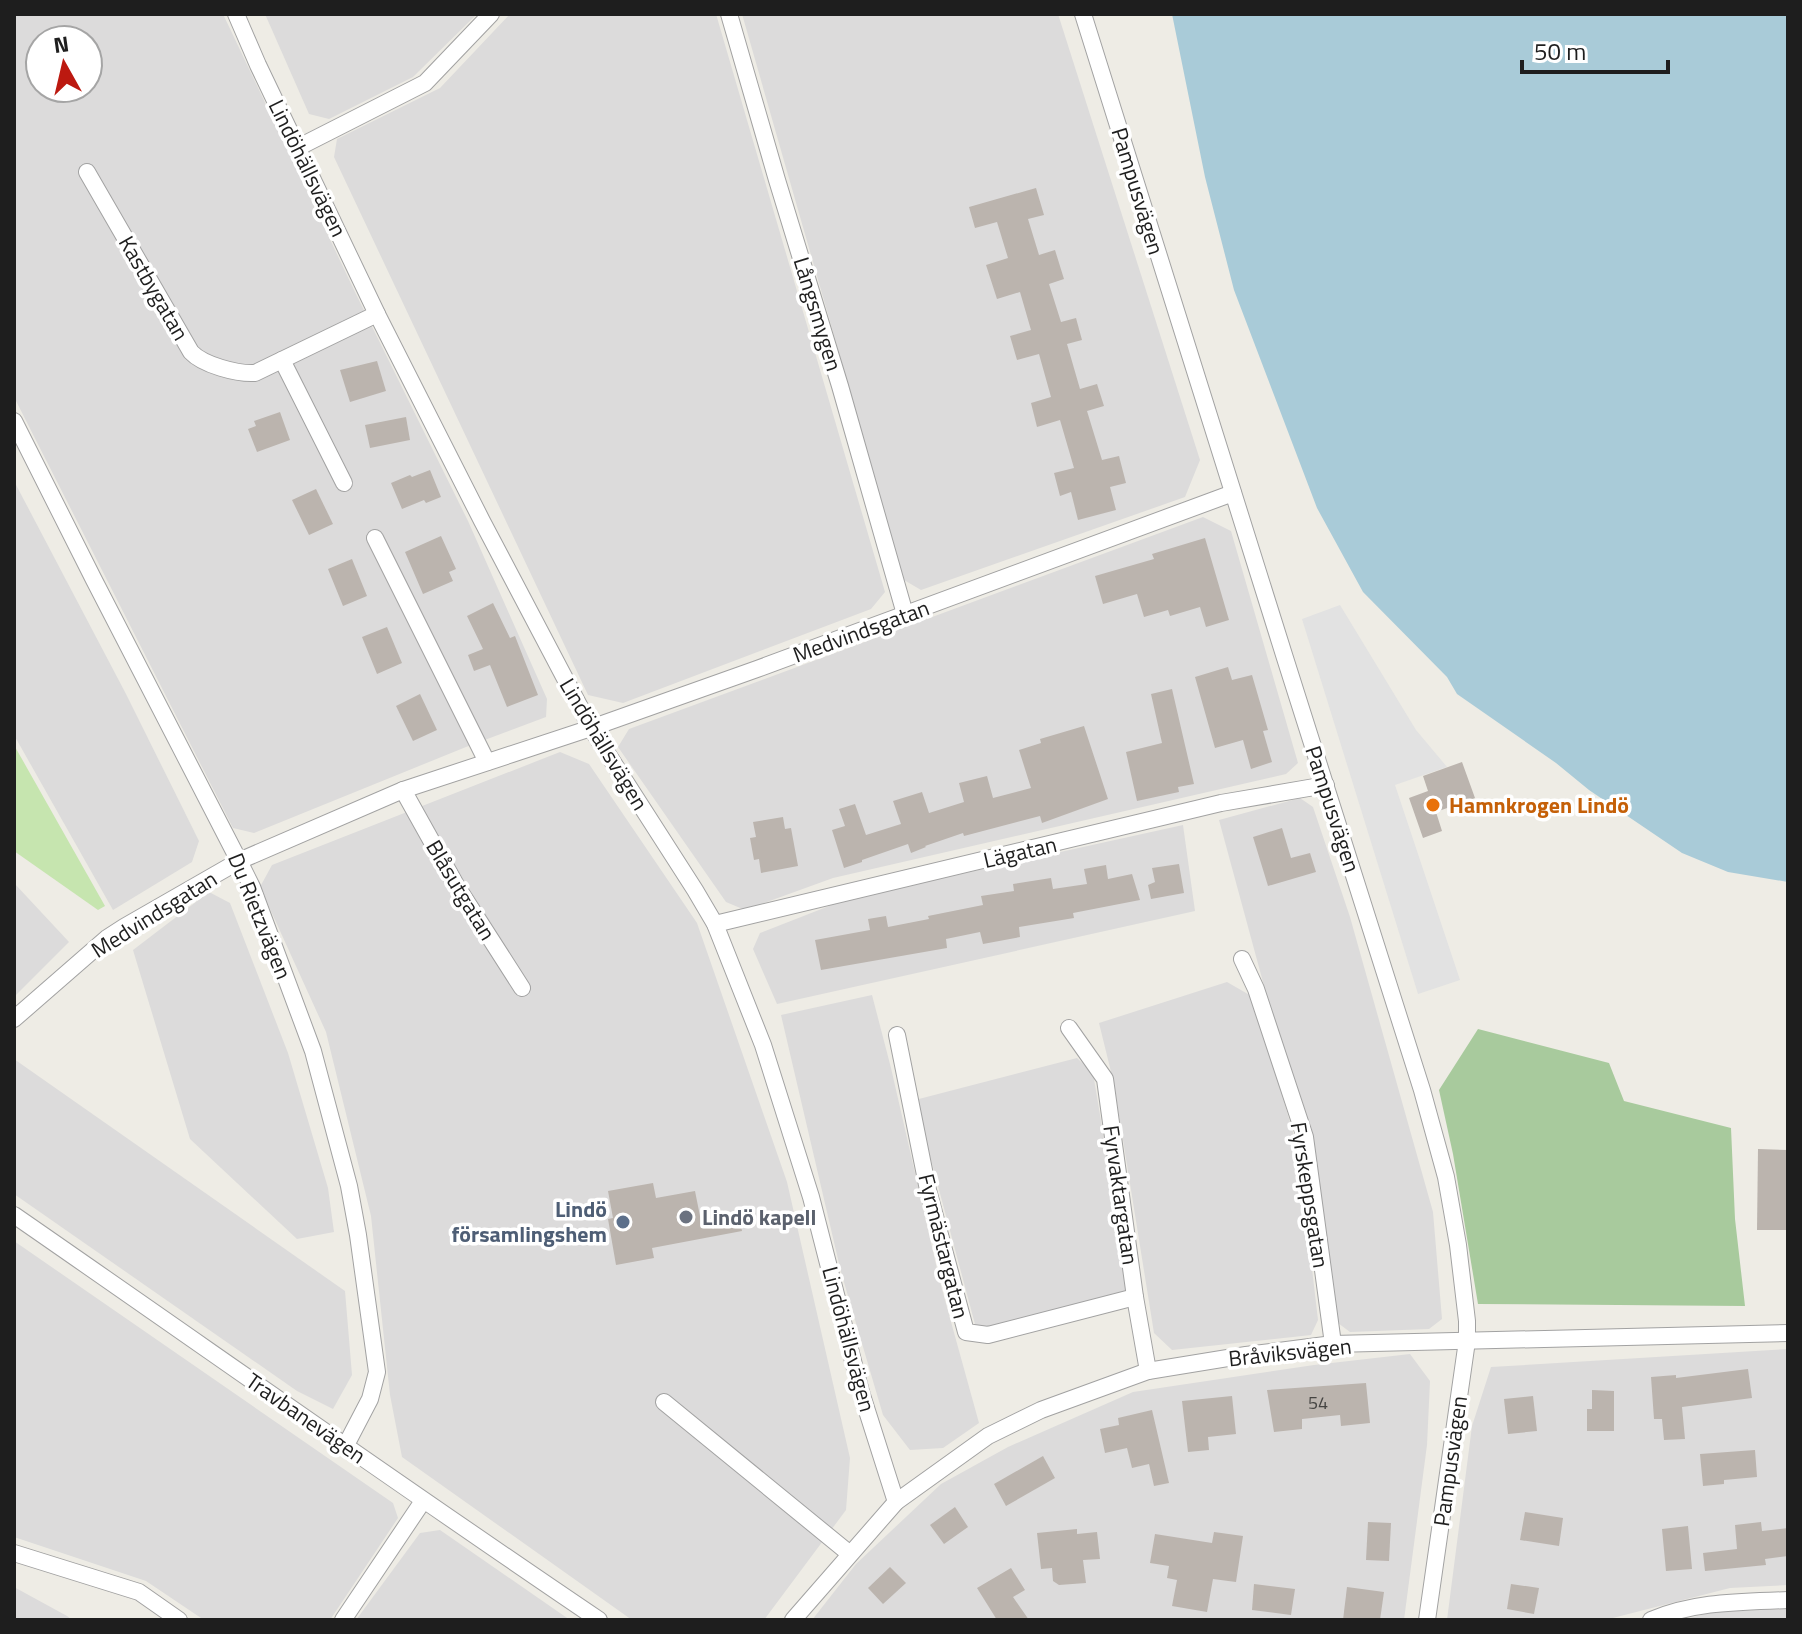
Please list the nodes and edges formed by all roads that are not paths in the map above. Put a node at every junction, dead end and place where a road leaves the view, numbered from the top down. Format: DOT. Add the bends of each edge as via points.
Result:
graph roads {
  1 [pos="236,14"];
  2 [pos="491,14"];
  3 [pos="729,14"];
  4 [pos="1083,14"];
  5 [pos="299,147"];
  6 [pos="87,172"];
  7 [pos="377,314"];
  8 [pos="282,360"];
  9 [pos="14,421"];
  10 [pos="344,483"];
  11 [pos="1233,493"];
  12 [pos="375,538"];
  13 [pos="905,614"];
  14 [pos="591,728"];
  15 [pos="487,762"];
  16 [pos="1326,785"];
  17 [pos="403,790"];
  18 [pos="239,861"];
  19 [pos="715,924"];
  20 [pos="1242,959"];
  21 [pos="522,988"];
  22 [pos="14,1019"];
  23 [pos="1069,1028"];
  24 [pos="897,1035"];
  25 [pos="14,1215"];
  26 [pos="1135,1297"];
  27 [pos="1788,1333"];
  28 [pos="1467,1341"];
  29 [pos="1333,1344"];
  30 [pos="1148,1371"];
  31 [pos="664,1402"];
  32 [pos="346,1445"];
  33 [pos="423,1501"];
  34 [pos="896,1502"];
  35 [pos="14,1553"];
  36 [pos="850,1554"];
  37 [pos="1788,1600"];
  38 [pos="179,1620"];
  39 [pos="343,1620"];
  40 [pos="599,1620"];
  41 [pos="793,1620"];
  42 [pos="1427,1620"];
  43 [pos="1651,1620"];
  1 -- 5 [label="street, Lindöhällsvägen"];
  2 -- 5 [label="street" via="425,83"];
  3 -- 13 [label="street, Långsmygen"];
  4 -- 11 [label="street, Pampusvägen"];
  5 -- 7 [label="street, Lindöhällsvägen"];
  6 -- 8 [label="street, Kastbygatan" via="198,359 243,373"];
  7 -- 8 [label="street, Kastbygatan"];
  7 -- 14 [label="street, Lindöhällsvägen"];
  8 -- 10 [label="street"];
  9 -- 18 [label="street, Du Rietzvägen"];
  11 -- 13 [label="street, Medvindsgatan"];
  11 -- 16 [label="street, Pampusvägen"];
  12 -- 15 [label="street"];
  13 -- 14 [label="street, Medvindsgatan"];
  14 -- 15 [label="street, Medvindsgatan"];
  14 -- 19 [label="street, Lindöhällsvägen"];
  15 -- 17 [label="street, Medvindsgatan"];
  16 -- 19 [label="street, Lägatan" via="1221,803"];
  16 -- 28 [label="street, Pampusvägen" via="1446,1177"];
  17 -- 18 [label="street, Medvindsgatan"];
  17 -- 21 [label="street, Blåsutgatan"];
  18 -- 22 [label="street, Medvindsgatan" via="107,938"];
  18 -- 32 [label="street, Du Rietzvägen" via="313,1051 358,1235 377,1372 370,1399"];
  19 -- 34 [label="street, Lindöhällsvägen" via="763,1045 811,1197 861,1392"];
  20 -- 29 [label="street, Fyrskeppsgatan" via="1305,1137"];
  23 -- 26 [label="street, Fyrvaktargatan" via="1105,1079"];
  24 -- 26 [label="street, Fyrmästargatan" via="928,1190 966,1332 988,1335"];
  25 -- 32 [label="street, Travbanevägen"];
  26 -- 30 [label="street, Fyrvaktargatan"];
  27 -- 28 [label="street, Bråviksvägen"];
  28 -- 29 [label="street, Bråviksvägen"];
  28 -- 42 [label="street, Pampusvägen"];
  29 -- 30 [label="street, Bråviksvägen"];
  30 -- 34 [label="street, Bråviksvägen" via="1041,1410 988,1436"];
  31 -- 36 [label="street"];
  32 -- 33 [label="street, Travbanevägen"];
  33 -- 39 [label="street"];
  33 -- 40 [label="street, Travbanevägen"];
  34 -- 36 [label="street, Bråviksvägen"];
  35 -- 38 [label="street" via="139,1592"];
  36 -- 41 [label="street, Bråviksvägen"];
  37 -- 43 [label="street" via="1686,1607"];
}
